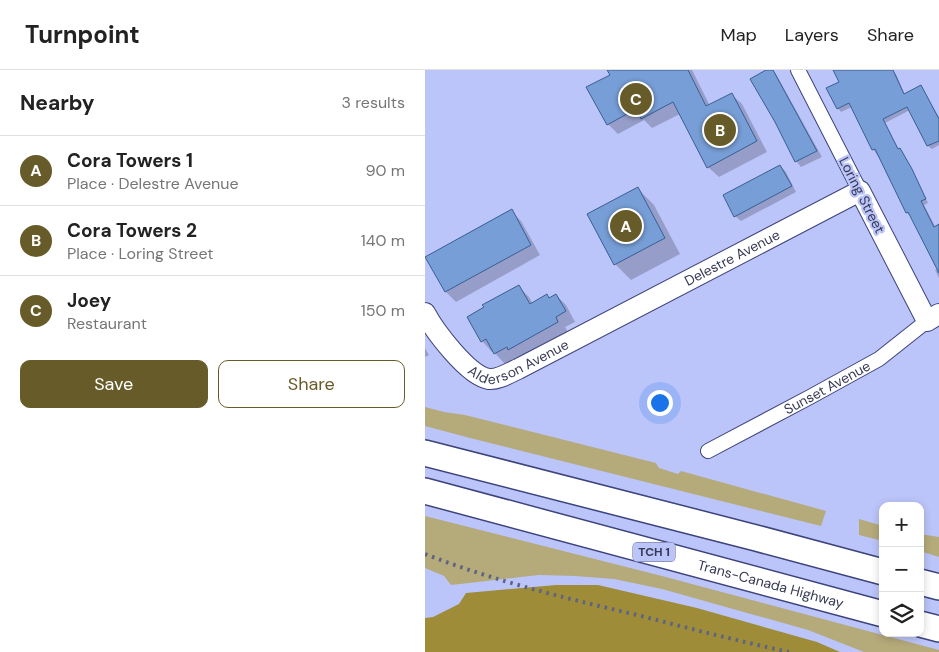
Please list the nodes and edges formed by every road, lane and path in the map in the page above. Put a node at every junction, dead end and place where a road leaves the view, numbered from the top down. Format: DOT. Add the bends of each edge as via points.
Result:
graph roads {
  1 [pos="798,70"];
  2 [pos="860,191"];
  3 [pos="425,313"];
  4 [pos="933,318"];
  5 [pos="604,323"];
  6 [pos="708,451"];
  7 [pos="425,453"];
  8 [pos="425,491"];
  9 [pos="879,571"];
  10 [pos="924,583"];
  11 [pos="939,587"];
  12 [pos="879,613"];
  13 [pos="924,625"];
  14 [pos="939,629"];
  1 -- 2 [label="street, Loring Street"];
  2 -- 4 [label="street, Loring Street"];
  2 -- 5 [label="street, Delestre Avenue"];
  3 -- 5 [label="street, Alderson Avenue" via="457,356 489,379 518,369"];
  4 -- 6 [label="street, Sunset Avenue" via="879,359"];
  7 -- 9 [label="highway"];
  8 -- 12 [label="highway, Trans-Canada Highway / TCH 1"];
  10 -- 11 [label="highway"];
  13 -- 14 [label="highway"];
}
